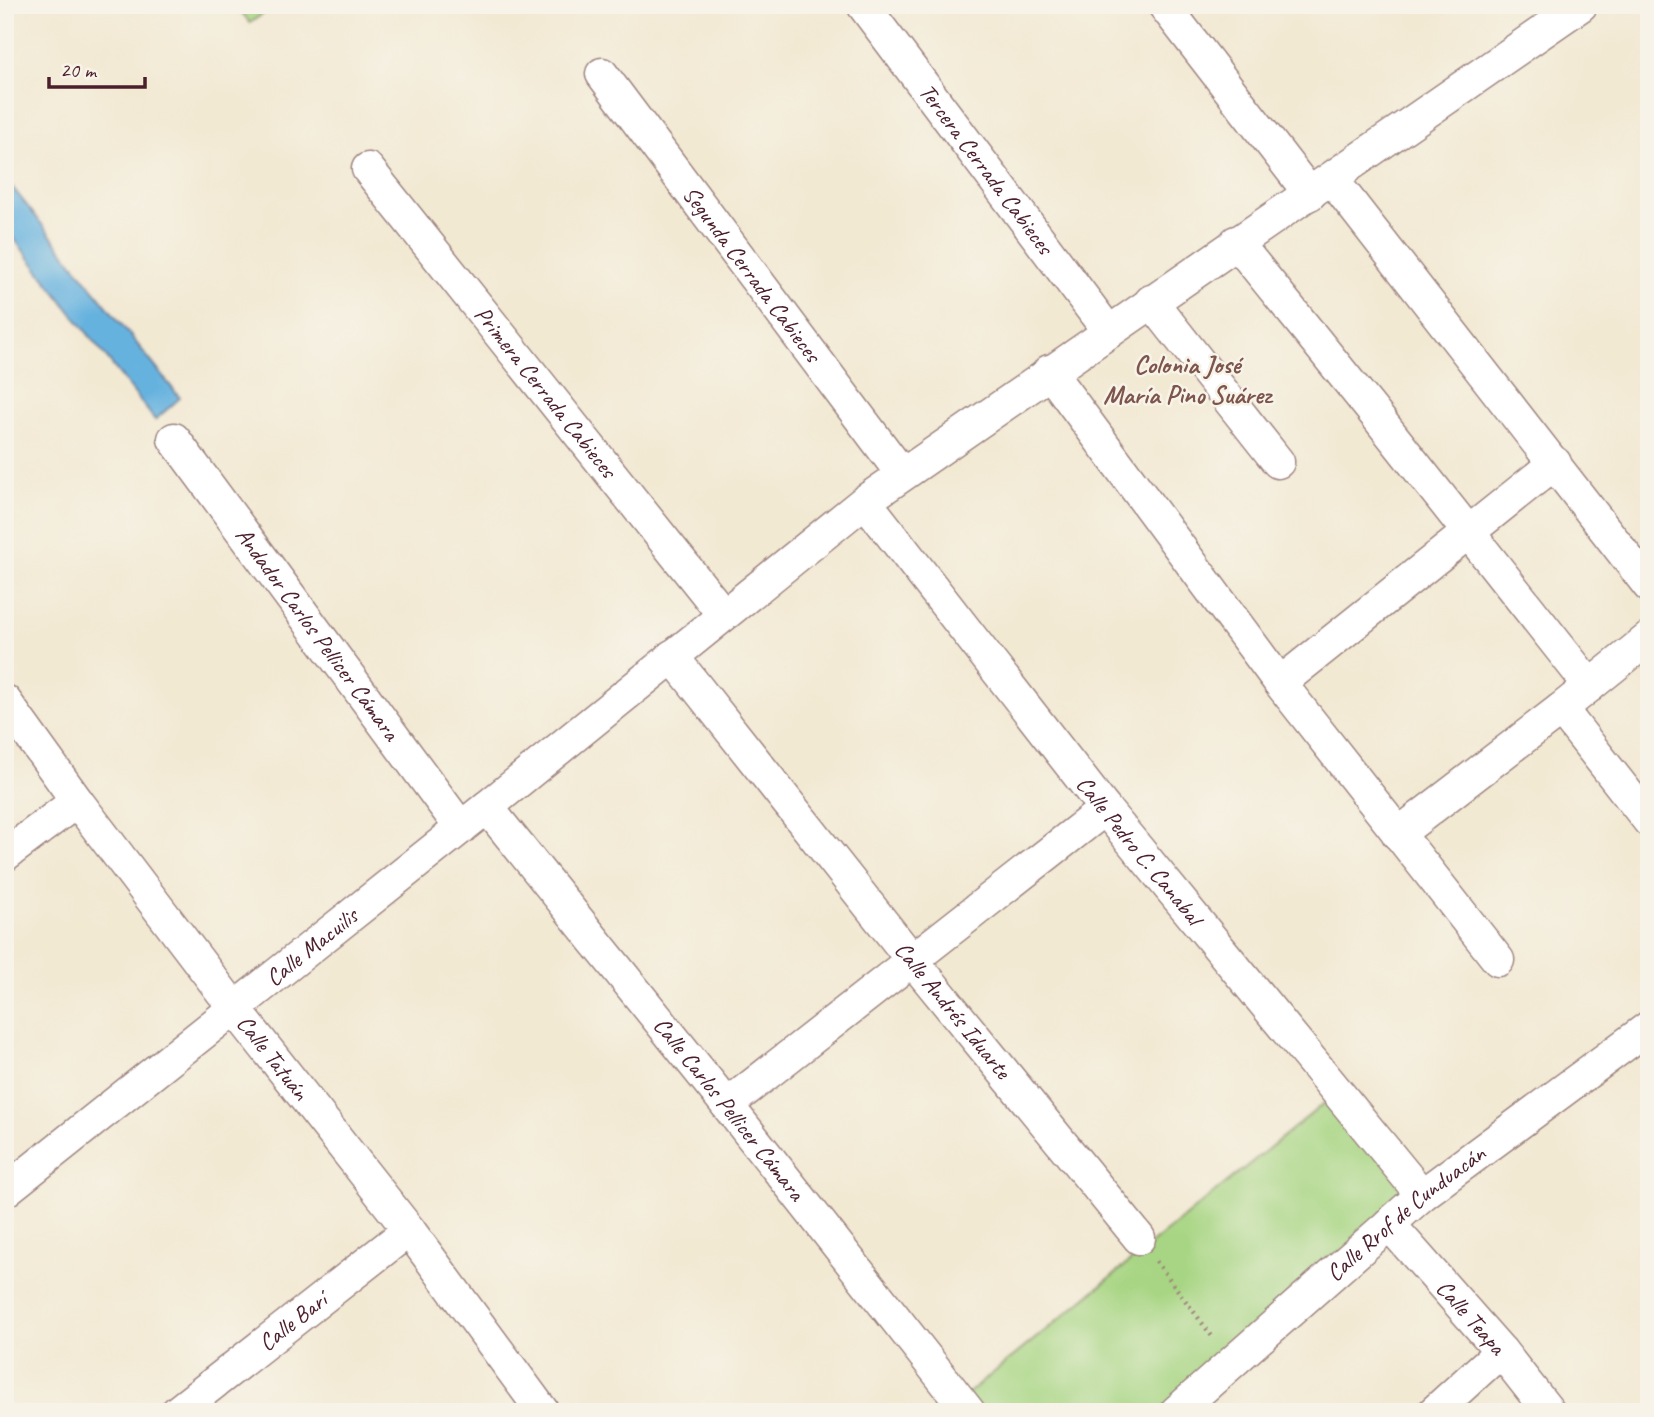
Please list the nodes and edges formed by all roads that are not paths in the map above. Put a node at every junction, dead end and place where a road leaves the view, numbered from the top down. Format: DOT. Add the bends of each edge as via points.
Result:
graph roads {
  1 [pos="863,5"];
  2 [pos="1164,5"];
  3 [pos="1581,5"];
  4 [pos="602,74"];
  5 [pos="368,169"];
  6 [pos="1321,186"];
  7 [pos="1236,242"];
  8 [pos="1151,301"];
  9 [pos="1109,332"];
  10 [pos="1049,372"];
  11 [pos="174,439"];
  12 [pos="1278,462"];
  13 [pos="1555,463"];
  14 [pos="902,474"];
  15 [pos="865,501"];
  16 [pos="1469,533"];
  17 [pos="1649,586"];
  18 [pos="723,614"];
  19 [pos="1649,638"];
  20 [pos="672,656"];
  21 [pos="1280,683"];
  22 [pos="1590,686"];
  23 [pos="5,701"];
  24 [pos="1561,709"];
  25 [pos="77,801"];
  26 [pos="487,807"];
  27 [pos="1105,809"];
  28 [pos="1649,821"];
  29 [pos="461,828"];
  30 [pos="1398,834"];
  31 [pos="5,855"];
  32 [pos="1498,960"];
  33 [pos="913,961"];
  34 [pos="235,1009"];
  35 [pos="1649,1027"];
  36 [pos="727,1105"];
  37 [pos="5,1191"];
  38 [pos="1422,1195"];
  39 [pos="1389,1224"];
  40 [pos="408,1230"];
  41 [pos="1139,1238"];
  42 [pos="1501,1351"];
  43 [pos="177,1412"];
  44 [pos="543,1412"];
  45 [pos="969,1412"];
  46 [pos="1176,1412"];
  47 [pos="1434,1412"];
  48 [pos="1549,1412"];
  1 -- 9 [label="street, Tercera Cerrada Cabieces"];
  2 -- 6 [label="street"];
  3 -- 6 [label="street, Calle Macuilis"];
  4 -- 14 [label="street, Segunda Cerrada Cabieces"];
  5 -- 18 [label="street, Primera Cerrada Cabieces"];
  6 -- 7 [label="street, Calle Macuilis"];
  6 -- 13 [label="street"];
  7 -- 8 [label="street, Calle Macuilis"];
  7 -- 16 [label="street"];
  8 -- 9 [label="street, Calle Macuilis"];
  8 -- 12 [label="street"];
  9 -- 10 [label="street, Calle Macuilis"];
  10 -- 14 [label="street, Calle Macuilis"];
  10 -- 21 [label="street"];
  11 -- 29 [label="street, Andador Carlos Pellicer Cámara"];
  13 -- 16 [label="street"];
  13 -- 17 [label="street"];
  14 -- 15 [label="street, Calle Macuilis"];
  15 -- 18 [label="street, Calle Macuilis"];
  15 -- 27 [label="street, Calle Pedro C. Canabal"];
  16 -- 21 [label="street"];
  16 -- 22 [label="street"];
  18 -- 20 [label="street, Calle Macuilis"];
  19 -- 22 [label="street"];
  20 -- 26 [label="street, Calle Macuilis"];
  20 -- 33 [label="street, Calle Andrés Iduarte"];
  21 -- 30 [label="street"];
  22 -- 24 [label="street"];
  23 -- 25 [label="street, Calle Tatuán"];
  24 -- 28 [label="street"];
  24 -- 30 [label="street"];
  25 -- 31 [label="street"];
  25 -- 34 [label="street, Calle Tatuán"];
  26 -- 29 [label="street, Calle Macuilis"];
  26 -- 36 [label="street, Calle Carlos Pellicer Cámara"];
  27 -- 33 [label="street"];
  27 -- 38 [label="street, Calle Pedro C. Canabal"];
  29 -- 34 [label="street, Calle Macuilis"];
  30 -- 32 [label="street"];
  33 -- 36 [label="street"];
  33 -- 41 [label="street, Calle Andrés Iduarte"];
  34 -- 37 [label="street, Calle Macuilis"];
  34 -- 40 [label="street, Calle Tatuán"];
  35 -- 38 [label="street, Calle Rrof de Cunduacán"];
  36 -- 45 [label="street, Calle Carlos Pellicer Cámara"];
  38 -- 39 [label="street, Calle Rrof de Cunduacán"];
  39 -- 42 [label="street, Calle Teapa"];
  39 -- 46 [label="street, Calle Rrof de Cunduacán"];
  40 -- 43 [label="street, Calle Barí"];
  40 -- 44 [label="street, Calle Tatuán"];
  42 -- 47 [label="street"];
  42 -- 48 [label="street, Calle Teapa"];
}
